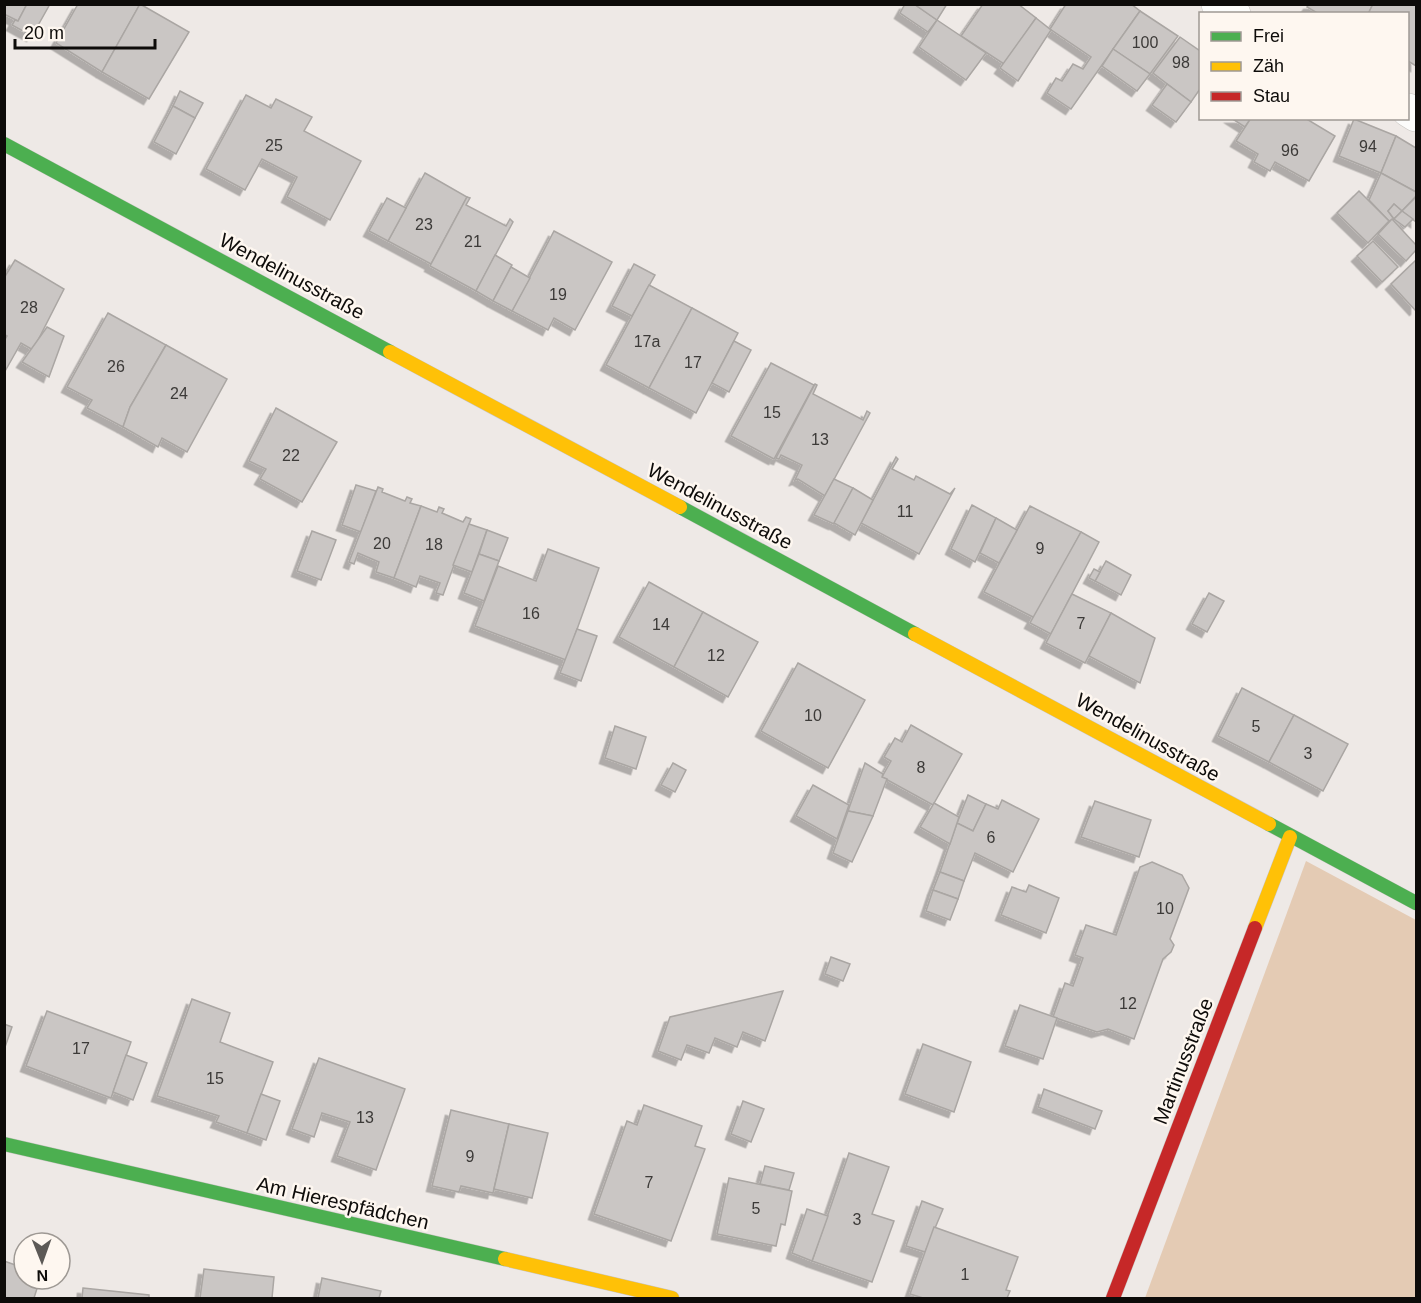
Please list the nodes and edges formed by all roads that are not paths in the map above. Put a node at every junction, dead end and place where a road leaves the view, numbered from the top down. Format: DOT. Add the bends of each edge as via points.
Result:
graph roads {
  1 [pos="1218,4"];
  2 [pos="1231,12"];
  3 [pos="4,144"];
  4 [pos="1290,837"];
  5 [pos="1416,903"];
  6 [pos="4,1144"];
  7 [pos="672,1299"];
  8 [pos="1113,1299"];
  1 -- 2 [label="street"];
  3 -- 4 [label="street, Wendelinusstraße" via="994,674"];
  4 -- 5 [label="street, Wendelinusstraße"];
  4 -- 8 [label="street, Martinusstraße"];
  6 -- 7 [label="street, Am Hierespfädchen"];
}
